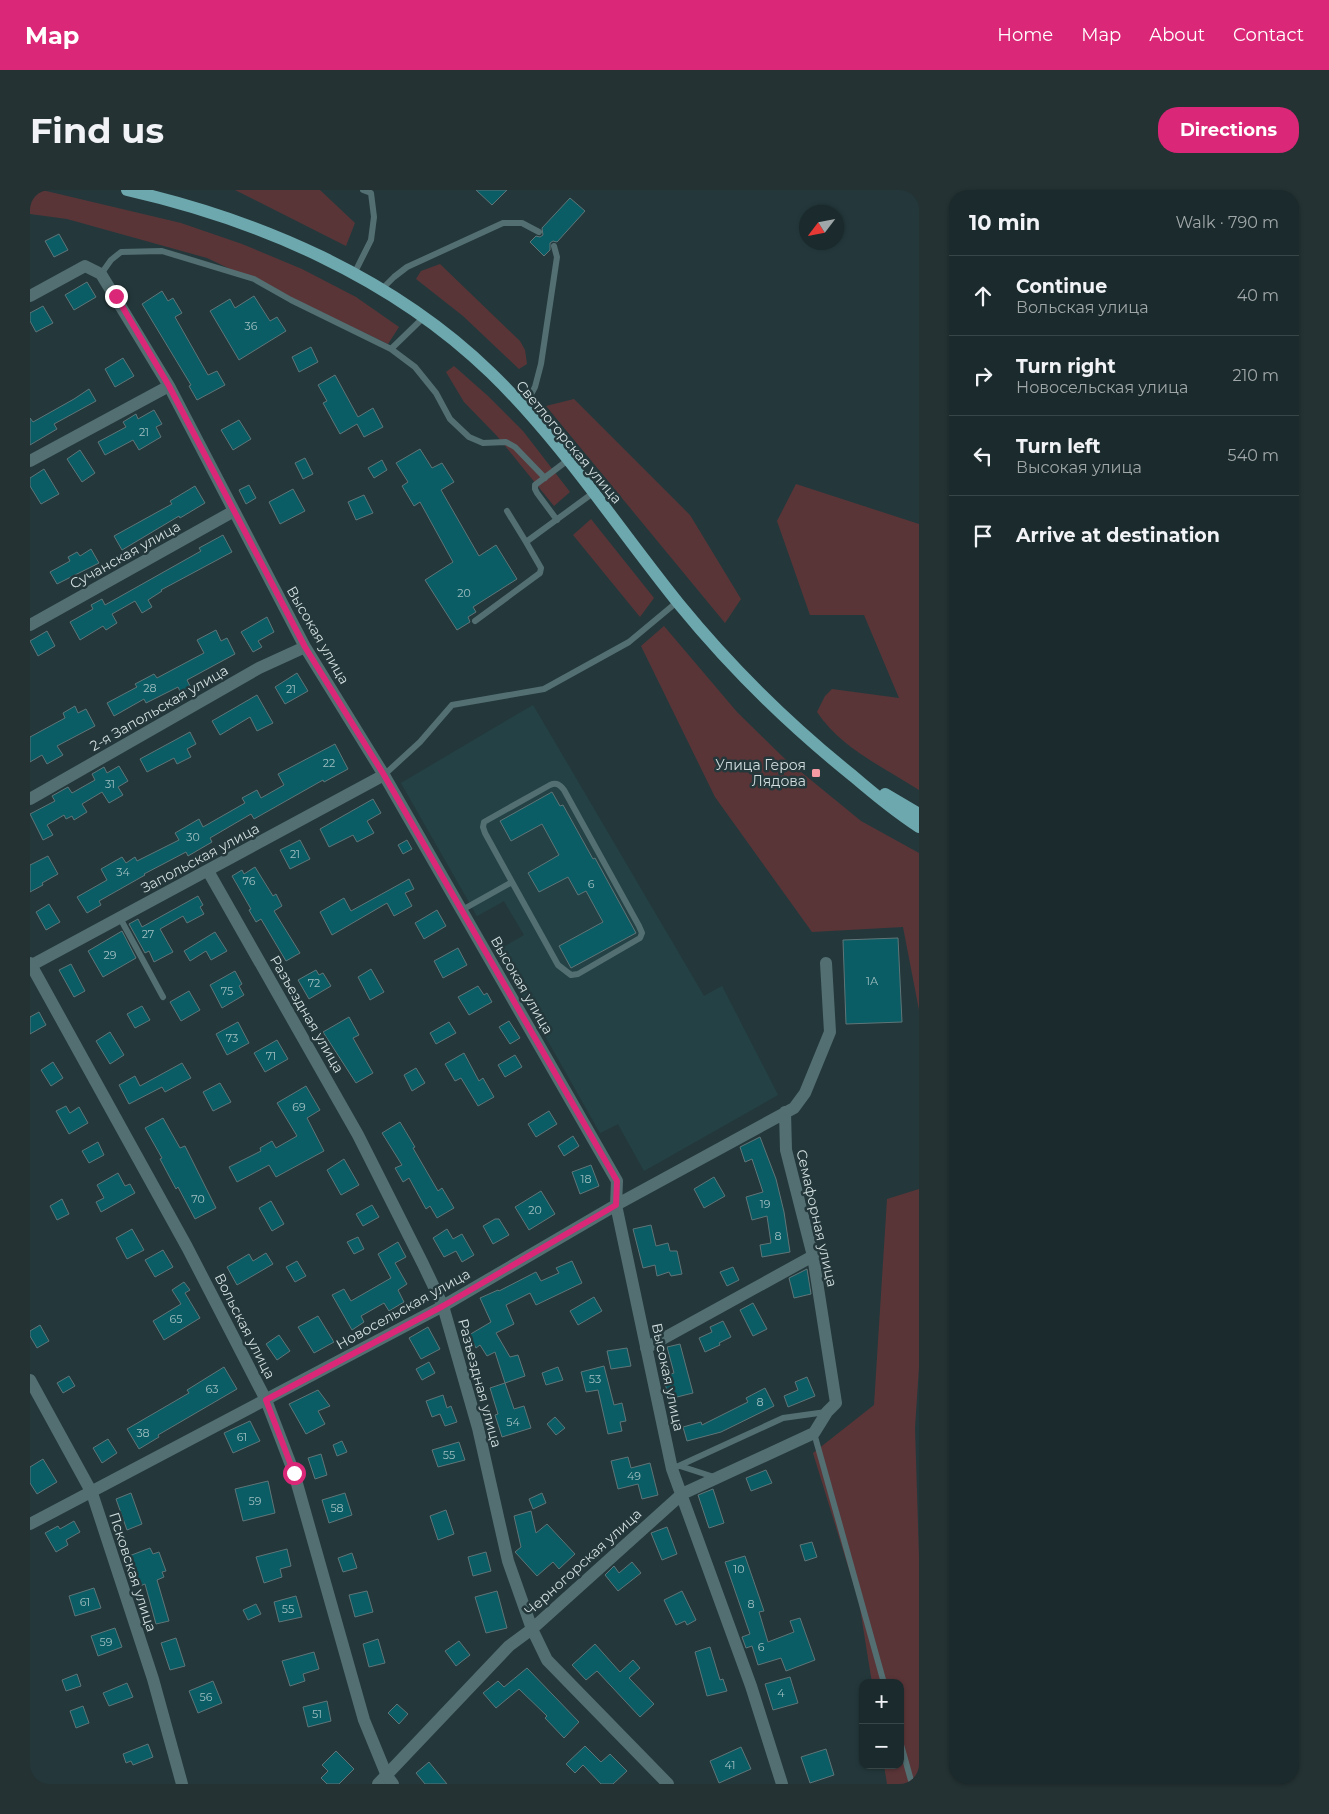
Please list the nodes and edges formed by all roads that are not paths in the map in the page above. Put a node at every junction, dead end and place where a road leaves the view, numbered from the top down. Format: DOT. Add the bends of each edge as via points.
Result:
graph roads {
  1 [pos="126,190"];
  2 [pos="363,190"];
  3 [pos="370,192"];
  4 [pos="539,232"];
  5 [pos="554,246"];
  6 [pos="101,274"];
  7 [pos="354,274"];
  8 [pos="382,290"];
  9 [pos="30,296"];
  10 [pos="424,318"];
  11 [pos="391,349"];
  12 [pos="169,386"];
  13 [pos="524,407"];
  14 [pos="568,460"];
  15 [pos="30,461"];
  16 [pos="545,478"];
  17 [pos="593,493"];
  18 [pos="234,511"];
  19 [pos="507,511"];
  20 [pos="556,520"];
  21 [pos="526,542"];
  22 [pos="677,602"];
  23 [pos="475,621"];
  24 [pos="30,625"];
  25 [pos="305,647"];
  26 [pos="841,767"];
  27 [pos="384,775"];
  28 [pos="30,799"];
  29 [pos="919,814"];
  30 [pos="919,827"];
  31 [pos="208,871"];
  32 [pos="512,882"];
  33 [pos="462,910"];
  34 [pos="120,918"];
  35 [pos="826,963"];
  36 [pos="30,965"];
  37 [pos="164,997"];
  38 [pos="785,1112"];
  39 [pos="616,1205"];
  40 [pos="813,1256"];
  41 [pos="443,1306"];
  42 [pos="646,1348"];
  43 [pos="30,1380"];
  44 [pos="266,1400"];
  45 [pos="831,1408"];
  46 [pos="814,1433"];
  47 [pos="676,1467"];
  48 [pos="716,1478"];
  49 [pos="92,1493"];
  50 [pos="682,1494"];
  51 [pos="30,1524"];
  52 [pos="532,1629"];
  53 [pos="883,1679"];
  54 [pos="904,1755"];
  55 [pos="386,1781"];
  56 [pos="182,1784"];
  57 [pos="668,1784"];
  58 [pos="782,1784"];
  59 [pos="912,1784"];
  1 -- 7 [label="main road, Светлогорская улица" via="239,222"];
  2 -- 3 [label="lane"];
  3 -- 7 [label="lane" via="374,217 372,240"];
  4 -- 8 [label="lane" via="522,224 503,223 407,267"];
  5 -- 13 [label="lane" via="557,257 541,364 535,387"];
  6 -- 9 [label="street" via="85,266"];
  6 -- 11 [label="lane" via="121,252 162,251 254,278 291,300"];
  6 -- 12 [label="street, Высокая улица"];
  7 -- 8 [label="main road, Светлогорская улица"];
  8 -- 10 [label="main road, Светлогорская улица"];
  10 -- 11 [label="lane"];
  10 -- 13 [label="main road, Светлогорская улица" via="490,372"];
  11 -- 16 [label="lane" via="415,368 436,393 450,420 469,437 483,443 506,442"];
  12 -- 15 [label="street"];
  12 -- 18 [label="street, Высокая улица"];
  13 -- 14 [label="main road, Светлогорская улица"];
  14 -- 16 [label="lane"];
  14 -- 17 [label="main road, Светлогорская улица"];
  16 -- 20 [label="lane" via="535,485 535,489"];
  17 -- 20 [label="lane"];
  17 -- 22 [label="main road, Светлогорская улица"];
  18 -- 24 [label="street, Сучанская улица"];
  18 -- 25 [label="street, Высокая улица"];
  19 -- 21 [label="lane"];
  20 -- 21 [label="lane"];
  21 -- 23 [label="lane" via="541,568 540,573"];
  22 -- 26 [label="main road, Светлогорская улица" via="765,701"];
  22 -- 27 [label="lane" via="629,642 544,689 452,705 420,742"];
  25 -- 27 [label="street, Высокая улица"];
  25 -- 28 [label="street, 2-я Запольская улица" via="259,668"];
  26 -- 29 [label="main road, Светлогорская улица"];
  26 -- 30 [label="main road, Светлогорская улица"];
  27 -- 31 [label="street, Запольская улица"];
  27 -- 33 [label="street, Высокая улица"];
  31 -- 34 [label="street, Запольская улица"];
  31 -- 41 [label="street, Разъездная улица" via="358,1135"];
  32 -- 32 [label="lane" via="558,965 571,975 640,938 640,926 559,784 550,785 484,822 484,833"];
  32 -- 33 [label="lane"];
  33 -- 39 [label="street, Высокая улица" via="617,1181"];
  34 -- 36 [label="street, Запольская улица"];
  34 -- 37 [label="lane"];
  35 -- 38 [label="street" via="830,1032 805,1093 794,1108"];
  36 -- 44 [label="street, Вольская улица" via="187,1247"];
  38 -- 39 [label="street, Новосельская улица"];
  38 -- 40 [label="street, Семафорная улица" via="786,1150"];
  39 -- 41 [label="street, Новосельская улица"];
  39 -- 42 [label="street, Высокая улица"];
  40 -- 42 [label="street"];
  40 -- 45 [label="street, Семафорная улица"];
  41 -- 44 [label="street, Новосельская улица"];
  41 -- 52 [label="street, Разъездная улица" via="478,1428 508,1561"];
  42 -- 47 [label="street, Высокая улица"];
  43 -- 49 [label="street, Псковская улица"];
  44 -- 49 [label="street, Новосельская улица"];
  44 -- 55 [label="street, Вольская улица" via="294,1473 364,1720"];
  45 -- 46 [label="street"];
  45 -- 47 [label="lane" via="783,1418"];
  46 -- 48 [label="street, Черногорская улица"];
  46 -- 53 [label="lane"];
  47 -- 48 [label="lane"];
  47 -- 50 [label="street, Высокая улица"];
  48 -- 50 [label="street, Черногорская улица"];
  49 -- 51 [label="street, Новосельская улица"];
  49 -- 56 [label="street, Псковская улица"];
  50 -- 52 [label="street, Черногорская улица"];
  50 -- 58 [label="street, Высокая улица" via="751,1686"];
  52 -- 55 [label="street, Черногорская улица" via="509,1646"];
  52 -- 57 [label="street, Разъездная улица" via="547,1660"];
  54 -- 59 [label="lane"];
}
